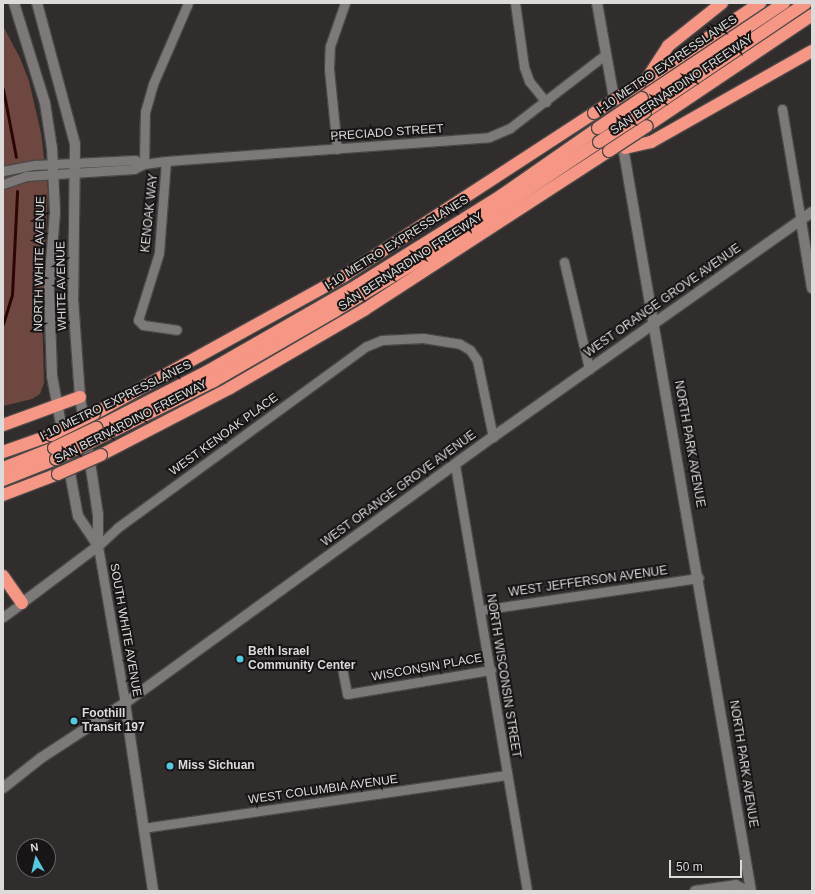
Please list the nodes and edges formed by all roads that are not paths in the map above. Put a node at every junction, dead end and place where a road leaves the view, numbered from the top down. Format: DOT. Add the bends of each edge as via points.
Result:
graph roads {
  1 [pos="14,3"];
  2 [pos="37,3"];
  3 [pos="188,3"];
  4 [pos="345,3"];
  5 [pos="515,3"];
  6 [pos="597,3"];
  7 [pos="722,3"];
  8 [pos="760,3"];
  9 [pos="784,3"];
  10 [pos="806,3"];
  11 [pos="812,15"];
  12 [pos="812,51"];
  13 [pos="606,54"];
  14 [pos="643,82"];
  15 [pos="546,102"];
  16 [pos="782,109"];
  17 [pos="337,149"];
  18 [pos="606,154"];
  19 [pos="166,161"];
  20 [pos="75,163"];
  21 [pos="144,164"];
  22 [pos="3,165"];
  23 [pos="53,165"];
  24 [pos="15,168"];
  25 [pos="3,171"];
  26 [pos="74,175"];
  27 [pos="54,176"];
  28 [pos="3,184"];
  29 [pos="812,212"];
  30 [pos="800,221"];
  31 [pos="564,262"];
  32 [pos="812,288"];
  33 [pos="655,323"];
  34 [pos="177,330"];
  35 [pos="589,369"];
  36 [pos="80,397"];
  37 [pos="58,405"];
  38 [pos="3,424"];
  39 [pos="493,438"];
  40 [pos="3,452"];
  41 [pos="55,453"];
  42 [pos="455,465"];
  43 [pos="3,468"];
  44 [pos="3,480"];
  45 [pos="3,494"];
  46 [pos="98,546"];
  47 [pos="3,576"];
  48 [pos="699,578"];
  49 [pos="22,603"];
  50 [pos="481,610"];
  51 [pos="3,617"];
  52 [pos="342,668"];
  53 [pos="491,670"];
  54 [pos="125,703"];
  55 [pos="506,775"];
  56 [pos="3,788"];
  57 [pos="143,828"];
  58 [pos="153,891"];
  59 [pos="527,891"];
  60 [pos="695,891"];
  61 [pos="748,891"];
  62 [pos="751,891"];
  1 -- 23 [label="street, NORTH WHITE AVENUE" via="45,103"];
  2 -- 20 [label="street" via="75,144"];
  3 -- 21 [label="street" via="153,84 145,112"];
  4 -- 17 [label="street" via="330,46 329,69"];
  5 -- 15 [label="street" via="524,67 529,81"];
  6 -- 13 [label="street, NORTH PARK AVENUE"];
  7 -- 14 [label="highway" via="668,46"];
  8 -- 14 [label="highway, SAN BERNARDINO FREEWAY"];
  9 -- 41 [label="highway, I-10 METRO EXPRESSLANES, bridge" via="502,195 358,285 208,371 96,428"];
  10 -- 41 [label="highway, I-10 METRO EXPRESSLANES, bridge" via="448,243 342,307 214,381 109,432"];
  11 -- 18 [label="highway, SAN BERNARDINO FREEWAY, bridge"];
  12 -- 18 [label="highway" via="650,142"];
  13 -- 15 [label="street, PRECIADO STREET"];
  13 -- 33 [label="street, NORTH PARK AVENUE"];
  14 -- 40 [label="highway, SAN BERNARDINO FREEWAY, bridge" via="344,276 94,414 51,435"];
  15 -- 17 [label="street, PRECIADO STREET" via="510,128 489,137"];
  16 -- 30 [label="street"];
  17 -- 19 [label="street, PRECIADO STREET"];
  18 -- 45 [label="highway, SAN BERNARDINO FREEWAY, bridge" via="364,310 230,388 101,455"];
  19 -- 21 [label="street, PRECIADO STREET"];
  19 -- 34 [label="street, KENOAK WAY" via="159,253 138,320 143,325"];
  20 -- 21 [label="street, PRECIADO STREET" via="135,160"];
  20 -- 23 [label="street, PRECIADO STREET"];
  20 -- 26 [label="street"];
  21 -- 26 [label="street, PRECIADO STREET" via="134,169"];
  22 -- 24 [label="street"];
  23 -- 24 [label="street, PRECIADO STREET"];
  23 -- 27 [label="street, NORTH WHITE AVENUE"];
  24 -- 25 [label="street"];
  26 -- 27 [label="street, PRECIADO STREET"];
  26 -- 36 [label="street, WHITE AVENUE" via="73,299"];
  27 -- 28 [label="street, PRECIADO STREET" via="26,176"];
  27 -- 37 [label="street, NORTH WHITE AVENUE" via="55,212 49,289 52,376"];
  29 -- 30 [label="street, WEST ORANGE GROVE AVENUE"];
  30 -- 32 [label="street"];
  30 -- 33 [label="street, WEST ORANGE GROVE AVENUE"];
  31 -- 35 [label="street"];
  33 -- 35 [label="street, WEST ORANGE GROVE AVENUE"];
  33 -- 48 [label="street, NORTH PARK AVENUE"];
  35 -- 39 [label="street, WEST ORANGE GROVE AVENUE"];
  36 -- 37 [label="highway"];
  36 -- 46 [label="street, SOUTH WHITE AVENUE" via="98,515"];
  37 -- 38 [label="highway"];
  37 -- 46 [label="street, NORTH WHITE AVENUE" via="78,516"];
  39 -- 42 [label="street, WEST ORANGE GROVE AVENUE"];
  39 -- 46 [label="street, WEST KENOAK PLACE" via="477,360 470,350 460,344 423,338 382,340 367,346 117,528"];
  41 -- 43 [label="highway, I-10 METRO EXPRESSLANES"];
  41 -- 44 [label="highway, I-10 METRO EXPRESSLANES"];
  42 -- 50 [label="street, NORTH WISCONSIN STREET"];
  42 -- 54 [label="street, WEST ORANGE GROVE AVENUE"];
  46 -- 49 [label="street"];
  46 -- 54 [label="street, SOUTH WHITE AVENUE"];
  47 -- 49 [label="highway"];
  48 -- 50 [label="street, WEST JEFFERSON AVENUE"];
  48 -- 62 [label="street, NORTH PARK AVENUE"];
  49 -- 51 [label="street"];
  50 -- 53 [label="street, NORTH WISCONSIN STREET"];
  52 -- 53 [label="street, WISCONSIN PLACE" via="346,694"];
  53 -- 55 [label="street, NORTH WISCONSIN STREET"];
  54 -- 56 [label="street, WEST ORANGE GROVE AVENUE" via="41,758"];
  54 -- 57 [label="street, SOUTH WHITE AVENUE"];
  55 -- 57 [label="street, WEST COLUMBIA AVENUE"];
  55 -- 59 [label="street, NORTH WISCONSIN STREET"];
  57 -- 58 [label="street, SOUTH WHITE AVENUE"];
  60 -- 61 [label="street" via="736,886"];
}
